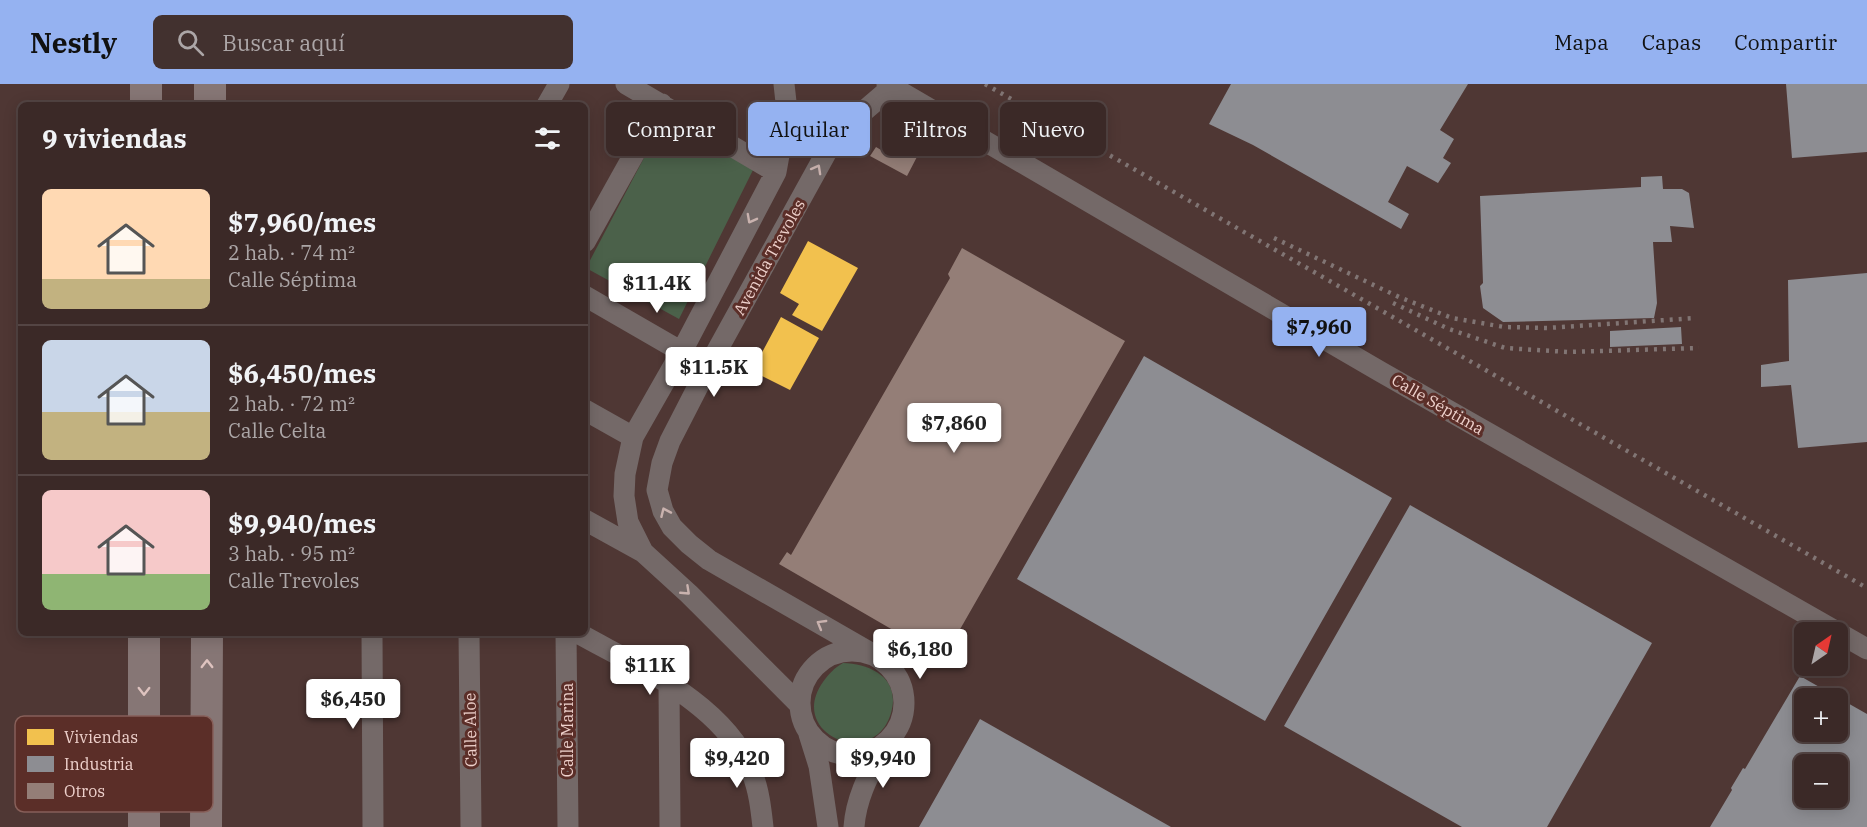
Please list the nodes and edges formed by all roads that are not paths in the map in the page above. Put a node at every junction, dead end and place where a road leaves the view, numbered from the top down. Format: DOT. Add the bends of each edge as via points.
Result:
graph roads {
  1 [pos="146,84"];
  2 [pos="210,84"];
  3 [pos="559,84"];
  4 [pos="626,84"];
  5 [pos="784,84"];
  6 [pos="890,85"];
  7 [pos="146,102"];
  8 [pos="210,102"];
  9 [pos="549,102"];
  10 [pos="658,102"];
  11 [pos="787,102"];
  12 [pos="870,104"];
  13 [pos="736,148"];
  14 [pos="633,156"];
  15 [pos="779,156"];
  16 [pos="824,156"];
  17 [pos="776,172"];
  18 [pos="588,237"];
  19 [pos="588,298"];
  20 [pos="682,351"];
  21 [pos="708,367"];
  22 [pos="588,412"];
  23 [pos="633,437"];
  24 [pos="588,522"];
  25 [pos="643,552"];
  26 [pos="144,636"];
  27 [pos="207,636"];
  28 [pos="372,636"];
  29 [pos="469,636"];
  30 [pos="566,636"];
  31 [pos="583,636"];
  32 [pos="1867,649"];
  33 [pos="871,653"];
  34 [pos="669,684"];
  35 [pos="799,704"];
  36 [pos="144,716"];
  37 [pos="207,716"];
  38 [pos="809,734"];
  39 [pos="885,744"];
  40 [pos="206,812"];
  41 [pos="206,827"];
  42 [pos="373,827"];
  43 [pos="471,827"];
  44 [pos="568,827"];
  45 [pos="670,827"];
  46 [pos="764,827"];
  47 [pos="828,827"];
  48 [pos="854,827"];
  1 -- 7 [label="highway"];
  2 -- 8 [label="highway"];
  3 -- 9 [label="street"];
  4 -- 10 [label="street"];
  5 -- 11 [label="street, Avenida Trevoles"];
  6 -- 12 [label="street, Avenida Trevoles"];
  6 -- 32 [label="street, Calle Séptima"];
  13 -- 17 [label="street"];
  14 -- 18 [label="street"];
  15 -- 17 [label="street, Avenida Trevoles"];
  21 -- 16 [label="street, Avenida Trevoles, one-way"];
  17 -- 20 [label="street, Avenida Trevoles, one-way"];
  19 -- 20 [label="street"];
  20 -- 21 [label="street"];
  20 -- 23 [label="street, Avenida Trevoles"];
  33 -- 21 [label="street, Avenida Trevoles, one-way" via="709,560 672,528 657,490 662,463"];
  22 -- 23 [label="street"];
  23 -- 25 [label="street, Avenida Trevoles" via="624,496 628,522"];
  24 -- 25 [label="street"];
  25 -- 35 [label="street, Avenida Trevoles, one-way"];
  26 -- 36 [label="highway, one-way"];
  37 -- 27 [label="highway, one-way"];
  28 -- 42 [label="street"];
  29 -- 43 [label="street, Calle Aloe"];
  30 -- 44 [label="street, Calle Marina"];
  31 -- 34 [label="street"];
  33 -- 35 [label="street" via="846,650 821,659 804,679"];
  33 -- 39 [label="street" via="899,677 904,695 901,722"];
  34 -- 45 [label="street"];
  34 -- 46 [label="street" via="721,724 736,743 752,773"];
  35 -- 38 [label="street"];
  38 -- 39 [label="street" via="825,748 845,755 866,754"];
  38 -- 47 [label="street" via="819,766"];
  39 -- 48 [label="street" via="858,800"];
  41 -- 40 [label="highway, one-way"];
}
